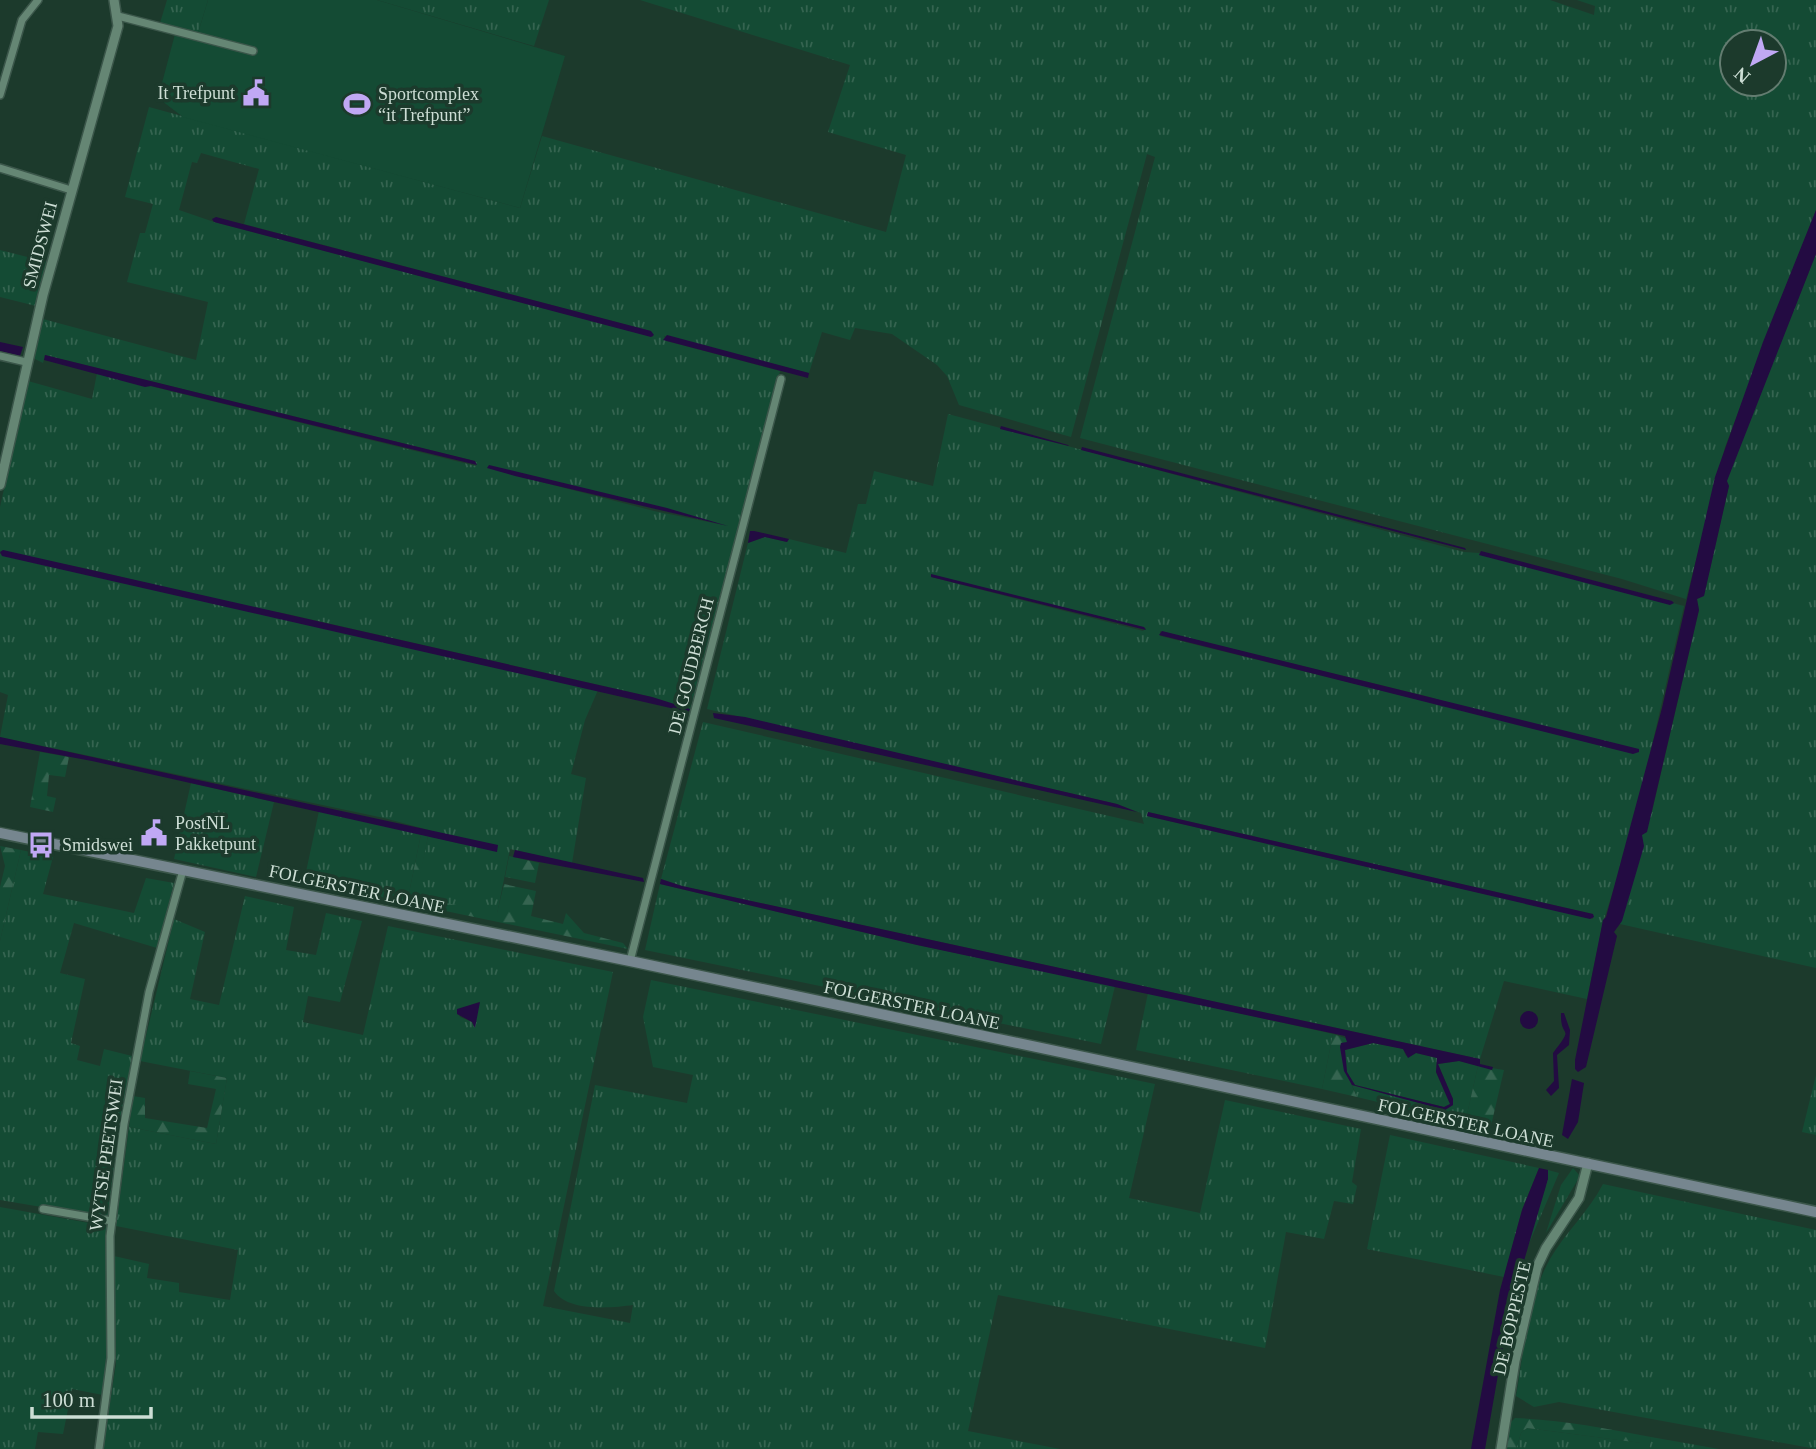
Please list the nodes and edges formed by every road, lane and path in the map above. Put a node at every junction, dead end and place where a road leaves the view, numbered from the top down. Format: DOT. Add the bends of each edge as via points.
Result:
graph roads {
  1 [pos="36,0"];
  2 [pos="114,0"];
  3 [pos="118,16"];
  4 [pos="253,51"];
  5 [pos="0,95"];
  6 [pos="0,168"];
  7 [pos="71,190"];
  8 [pos="0,356"];
  9 [pos="26,362"];
  10 [pos="781,379"];
  11 [pos="0,485"];
  12 [pos="0,833"];
  13 [pos="183,870"];
  14 [pos="630,961"];
  15 [pos="1588,1163"];
  16 [pos="43,1209"];
  17 [pos="1816,1212"];
  18 [pos="112,1221"];
  19 [pos="99,1449"];
  20 [pos="1501,1449"];
  1 -- 5 [label="street" via="22,20"];
  2 -- 3 [label="street, SMIDSWEI"];
  3 -- 4 [label="street"];
  3 -- 7 [label="street, SMIDSWEI"];
  6 -- 7 [label="street"];
  7 -- 9 [label="street, SMIDSWEI"];
  8 -- 9 [label="street"];
  9 -- 11 [label="street, SMIDSWEI"];
  10 -- 14 [label="street, DE GOUDBERCH"];
  12 -- 13 [label="main road, FOLGERSTER LOANE"];
  13 -- 14 [label="main road, FOLGERSTER LOANE"];
  13 -- 18 [label="street, WYTSE PEETSWEI" via="149,992 124,1124"];
  14 -- 15 [label="main road, FOLGERSTER LOANE"];
  15 -- 17 [label="main road, FOLGERSTER LOANE"];
  15 -- 20 [label="street, DE BOPPESTE" via="1578,1198 1537,1267"];
  16 -- 18 [label="street"];
  18 -- 19 [label="street, WYTSE PEETSWEI" via="111,1358"];
}
